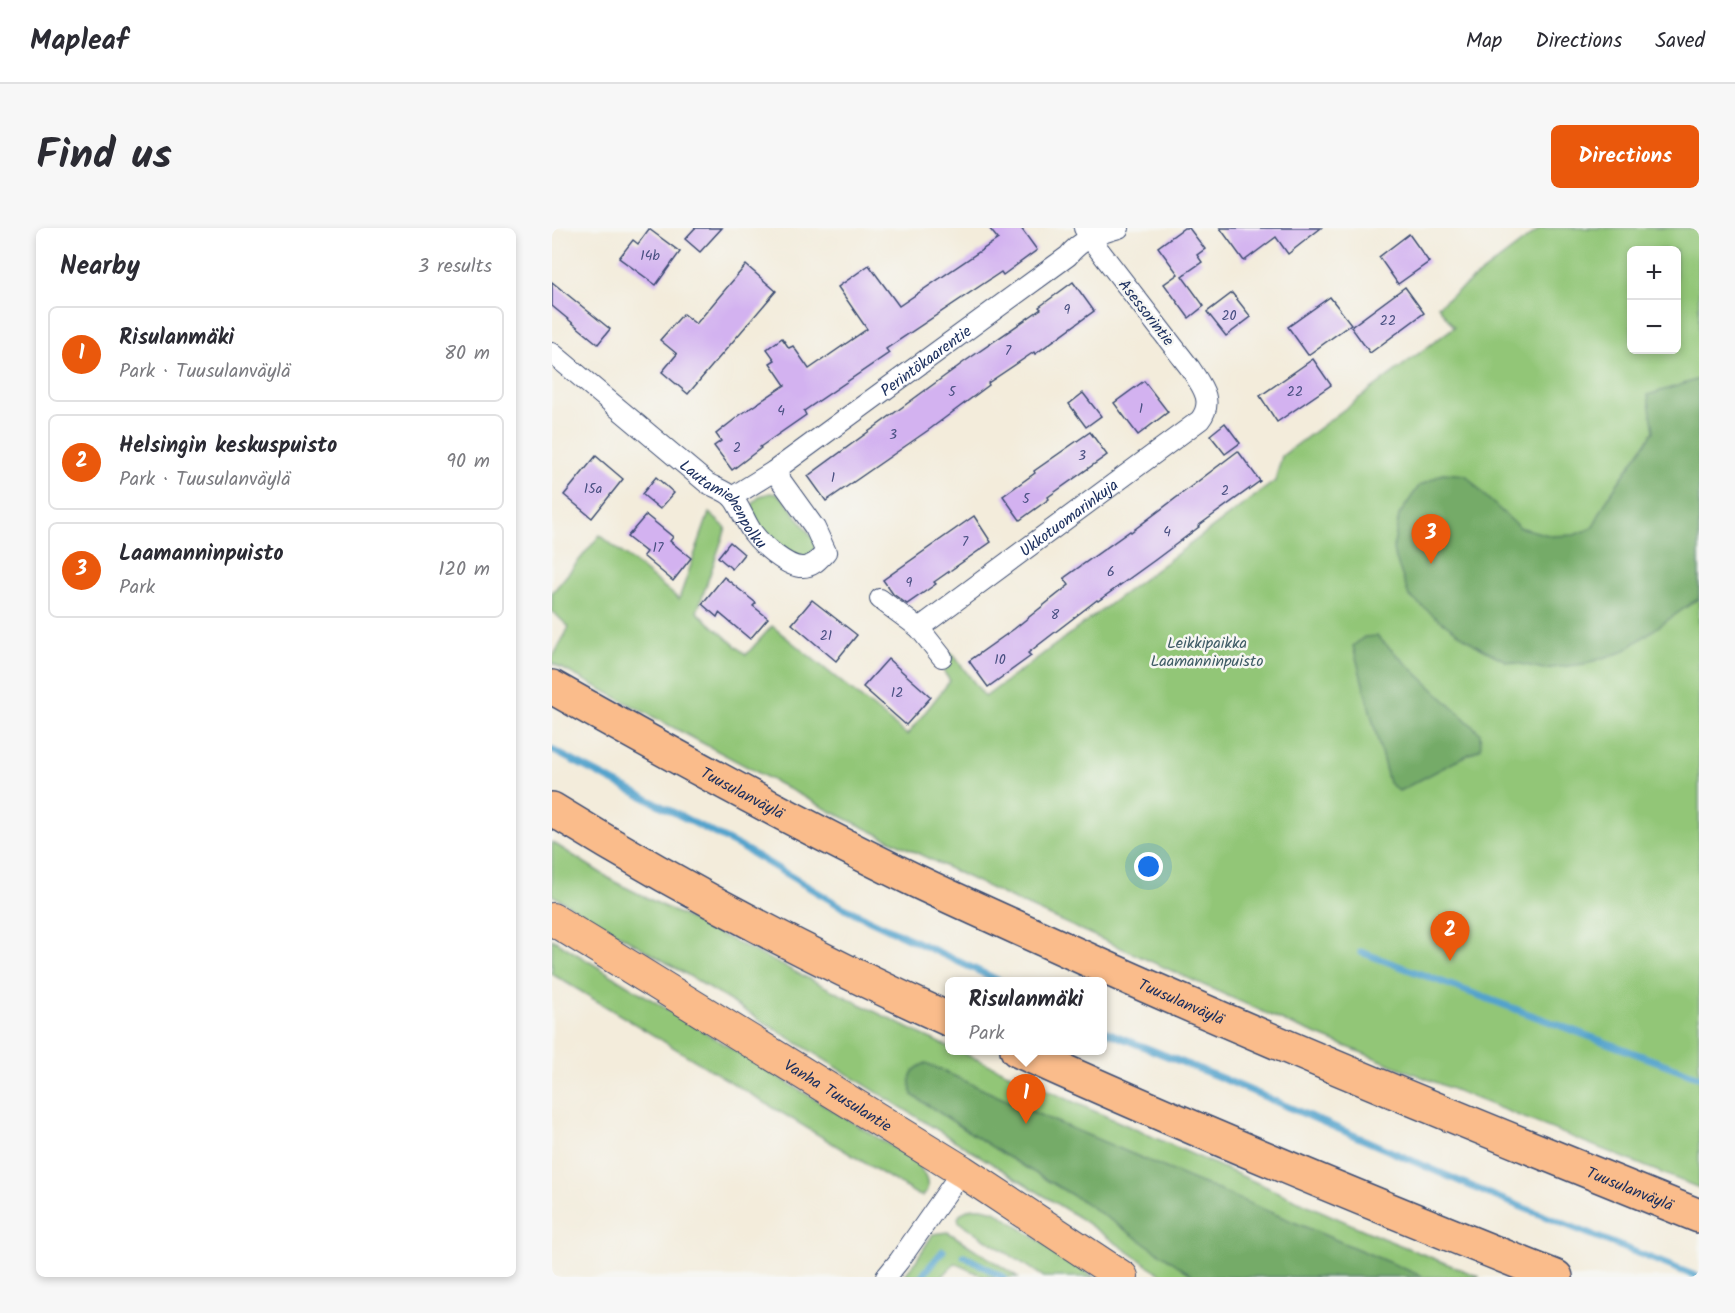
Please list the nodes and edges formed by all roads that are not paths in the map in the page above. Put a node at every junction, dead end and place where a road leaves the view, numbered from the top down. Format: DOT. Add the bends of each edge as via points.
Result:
graph roads {
  1 [pos="1119,228"];
  2 [pos="1086,233"];
  3 [pos="552,353"];
  4 [pos="1207,399"];
  5 [pos="774,471"];
  6 [pos="732,497"];
  7 [pos="880,599"];
  8 [pos="919,628"];
  9 [pos="942,657"];
  10 [pos="552,687"];
  11 [pos="552,809"];
  12 [pos="552,919"];
  13 [pos="945,1018"];
  14 [pos="1028,1055"];
  15 [pos="962,1171"];
  16 [pos="1699,1216"];
  17 [pos="886,1277"];
  18 [pos="1122,1277"];
  19 [pos="1556,1277"];
  1 -- 2 [label="street, Perintökaarentie"];
  2 -- 4 [label="street, Asessorintie" via="1190,368"];
  2 -- 5 [label="street, Perintökaarentie" via="1068,256"];
  3 -- 6 [label="street, Lautamiehenpolku" via="706,483"];
  4 -- 8 [label="street, Ukkotuomarinkuja" via="1200,420"];
  5 -- 6 [label="street, Perintökaarentie"];
  5 -- 6 [label="street, Lautamiehenpolku" via="822,541 826,552 816,563 796,566 768,549 753,533"];
  7 -- 8 [label="street"];
  8 -- 9 [label="street"];
  10 -- 16 [label="highway, Tuusulanväylä" via="670,754 919,882 1169,997"];
  11 -- 13 [label="highway" via="746,921"];
  12 -- 15 [label="main road, Vanha Tuusulantie"];
  14 -- 19 [label="highway" via="1132,1103"];
  15 -- 17 [label="street"];
  15 -- 18 [label="main road, Vanha Tuusulantie"];
}
